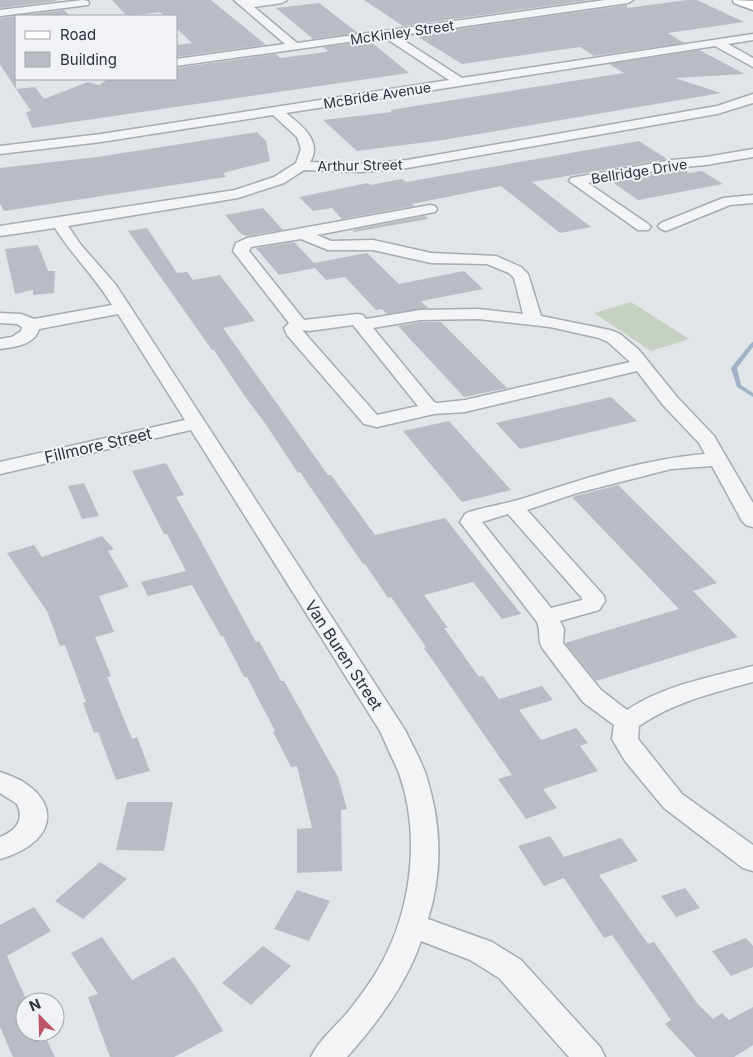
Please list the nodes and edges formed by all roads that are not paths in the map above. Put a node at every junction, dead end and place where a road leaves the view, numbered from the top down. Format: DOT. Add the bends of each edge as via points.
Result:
graph roads {
  1 [pos="282,0"];
  2 [pos="628,0"];
  3 [pos="739,0"];
  4 [pos="241,2"];
  5 [pos="85,5"];
  6 [pos="753,6"];
  7 [pos="0,13"];
  8 [pos="386,34"];
  9 [pos="753,37"];
  10 [pos="715,42"];
  11 [pos="294,46"];
  12 [pos="178,63"];
  13 [pos="753,63"];
  14 [pos="458,81"];
  15 [pos="753,98"];
  16 [pos="276,111"];
  17 [pos="0,150"];
  18 [pos="753,153"];
  19 [pos="301,166"];
  20 [pos="753,199"];
  21 [pos="430,210"];
  22 [pos="59,223"];
  23 [pos="0,231"];
  24 [pos="303,234"];
  25 [pos="122,308"];
  26 [pos="0,318"];
  27 [pos="533,319"];
  28 [pos="31,325"];
  29 [pos="299,325"];
  30 [pos="362,325"];
  31 [pos="0,344"];
  32 [pos="642,365"];
  33 [pos="432,409"];
  34 [pos="196,423"];
  35 [pos="718,459"];
  36 [pos="0,468"];
  37 [pos="513,507"];
  38 [pos="753,521"];
  39 [pos="546,617"];
  40 [pos="753,674"];
  41 [pos="627,722"];
  42 [pos="0,782"];
  43 [pos="0,848"];
  44 [pos="753,860"];
  45 [pos="413,926"];
  46 [pos="327,1057"];
  47 [pos="590,1057"];
  1 -- 4 [label="street"];
  2 -- 8 [label="street, McKinley Street"];
  3 -- 6 [label="main road"];
  4 -- 11 [label="street"];
  5 -- 7 [label="street"];
  8 -- 11 [label="street, McKinley Street"];
  8 -- 14 [label="street"];
  9 -- 10 [label="street, McBride Avenue"];
  10 -- 13 [label="street"];
  10 -- 14 [label="street, McBride Avenue"];
  11 -- 12 [label="street, McKinley Street"];
  14 -- 16 [label="street, McBride Avenue"];
  15 -- 19 [label="street, Arthur Street" via="717,110 407,164 361,168"];
  16 -- 17 [label="street, McBride Avenue"];
  16 -- 19 [label="street" via="307,141 308,153"];
  18 -- 20 [label="street, Bellridge Drive" via="576,181 650,236 666,237 673,232 666,226 728,201"];
  19 -- 22 [label="street, Arthur Street" via="279,180 238,194"];
  21 -- 24 [label="street" via="326,227"];
  22 -- 23 [label="street, Arthur Street"];
  22 -- 25 [label="street, Van Buren Street"];
  24 -- 27 [label="street" via="328,245 380,246 430,258 481,258 502,263 522,277"];
  24 -- 29 [label="street" via="241,246 241,251"];
  25 -- 28 [label="street"];
  25 -- 34 [label="street, Van Buren Street"];
  26 -- 28 [label="street" via="20,319"];
  27 -- 30 [label="street" via="445,313"];
  27 -- 32 [label="street" via="604,334 624,345"];
  28 -- 31 [label="street" via="24,337"];
  29 -- 30 [label="street" via="348,319 357,319"];
  29 -- 33 [label="street" via="292,328 293,331 371,420"];
  30 -- 33 [label="street"];
  32 -- 33 [label="street" via="465,406"];
  32 -- 35 [label="street" via="707,440"];
  34 -- 36 [label="street, Fillmore Street"];
  34 -- 45 [label="street, Van Buren Street" via="404,751 420,797 426,839 423,885"];
  35 -- 37 [label="street" via="671,463"];
  35 -- 38 [label="street"];
  37 -- 39 [label="street" via="476,516 470,522"];
  37 -- 39 [label="street" via="593,596 591,605"];
  39 -- 41 [label="street" via="552,629 551,644 592,696"];
  40 -- 41 [label="street" via="685,693 644,709"];
  41 -- 44 [label="street" via="625,739 674,801"];
  42 -- 43 [label="street" via="29,802 34,820 23,838"];
  45 -- 46 [label="street, Van Buren Street" via="393,970 362,1017"];
  45 -- 47 [label="street" via="481,951 510,969"];
}
